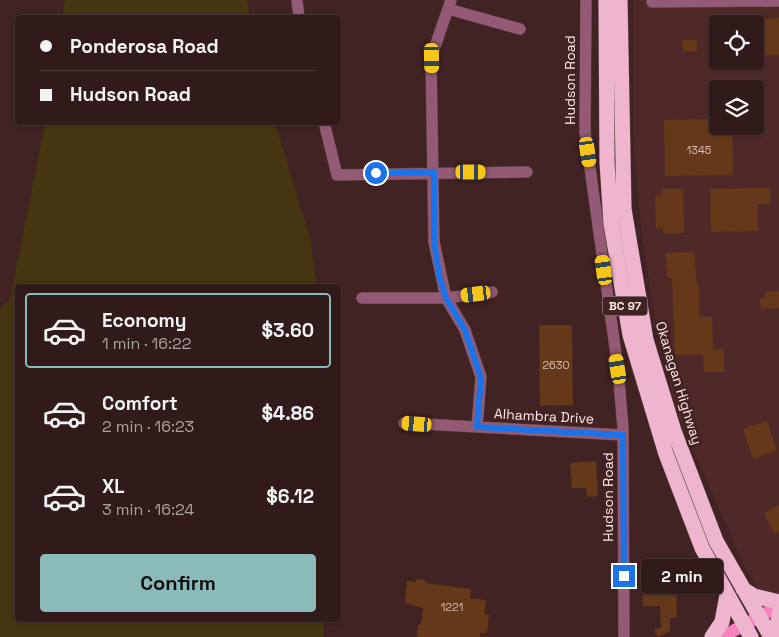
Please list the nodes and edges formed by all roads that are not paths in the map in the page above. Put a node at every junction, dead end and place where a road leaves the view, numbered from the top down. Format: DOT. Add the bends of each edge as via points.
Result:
graph roads {
  1 [pos="297,0"];
  2 [pos="586,0"];
  3 [pos="606,0"];
  4 [pos="620,0"];
  5 [pos="779,1"];
  6 [pos="652,2"];
  7 [pos="450,4"];
  8 [pos="299,15"];
  9 [pos="520,29"];
  10 [pos="325,125"];
  11 [pos="434,172"];
  12 [pos="527,172"];
  13 [pos="492,292"];
  14 [pos="362,298"];
  15 [pos="446,298"];
  16 [pos="404,423"];
  17 [pos="477,427"];
  18 [pos="623,435"];
  19 [pos="743,589"];
  20 [pos="726,595"];
  21 [pos="779,604"];
  22 [pos="779,613"];
  23 [pos="758,616"];
  24 [pos="747,631"];
  25 [pos="624,637"];
  26 [pos="712,637"];
  27 [pos="722,637"];
  28 [pos="771,637"];
  29 [pos="776,637"];
  1 -- 8 [label="street"];
  2 -- 18 [label="street, Hudson Road" via="585,132 618,369"];
  3 -- 20 [label="highway, BC 97" via="607,162 611,223 630,334 666,454 702,548"];
  4 -- 19 [label="highway, Okanagan Highway / BC 97" via="624,209 646,340 674,431 716,541"];
  5 -- 6 [label="street"];
  7 -- 9 [label="street"];
  7 -- 11 [label="street" via="432,58"];
  10 -- 11 [label="street" via="336,175"];
  11 -- 12 [label="street"];
  11 -- 15 [label="street" via="434,242"];
  13 -- 15 [label="street"];
  14 -- 15 [label="street"];
  15 -- 17 [label="street" via="465,330 481,378"];
  16 -- 17 [label="street, Alhambra Drive"];
  17 -- 18 [label="street, Alhambra Drive"];
  18 -- 25 [label="street, Hudson Road"];
  19 -- 21 [label="highway"];
  19 -- 23 [label="highway, Okanagan Highway / BC 97"];
  20 -- 24 [label="highway, BC 97"];
  20 -- 26 [label="highway" via="722,622"];
  21 -- 23 [label="main road"];
  22 -- 29 [label="highway"];
  23 -- 24 [label="main road"];
  23 -- 28 [label="highway, Okanagan Highway / BC 97"];
  24 -- 27 [label="main road"];
}
